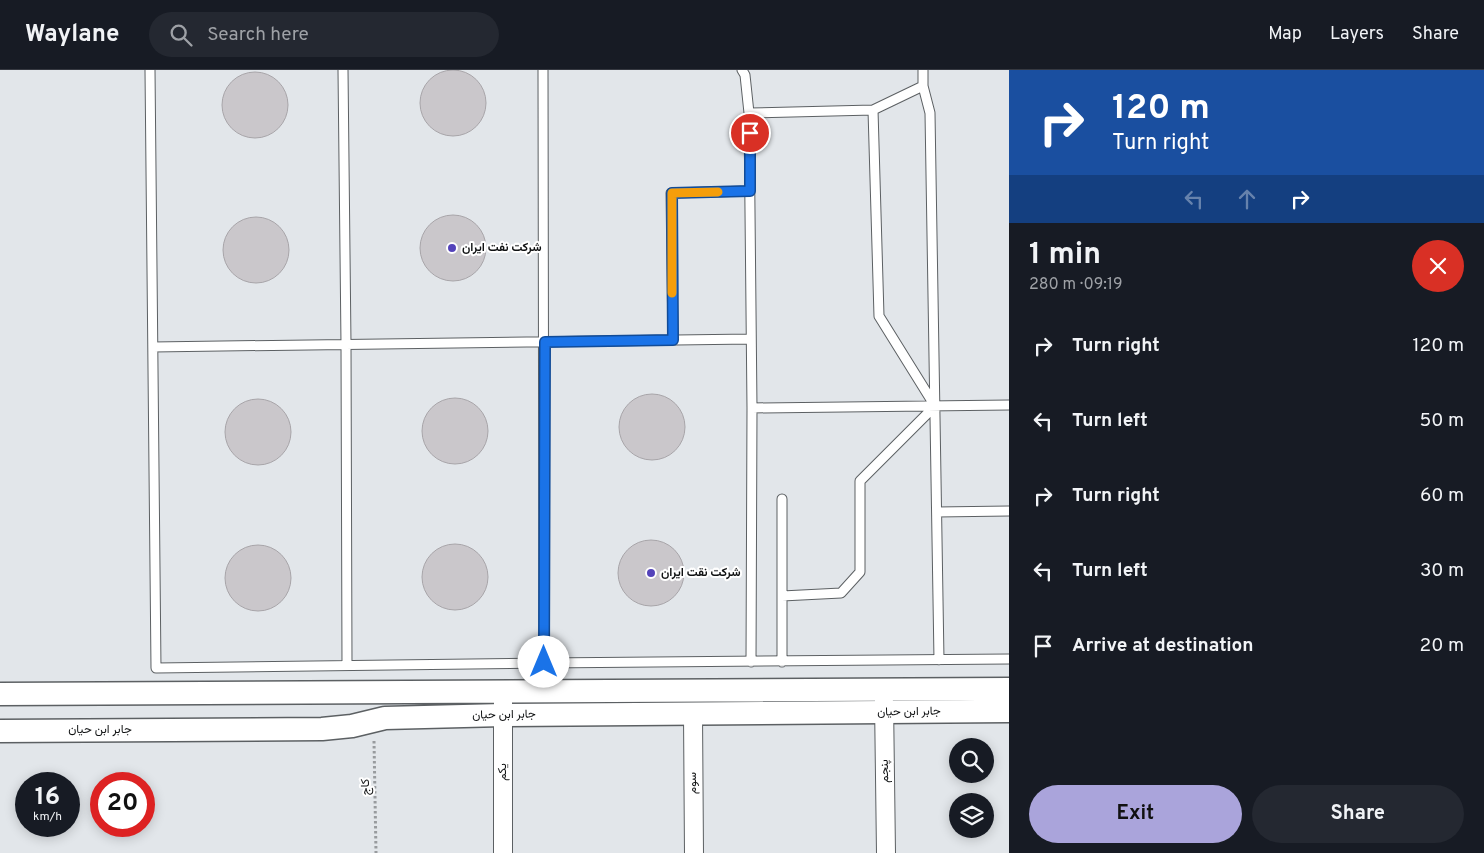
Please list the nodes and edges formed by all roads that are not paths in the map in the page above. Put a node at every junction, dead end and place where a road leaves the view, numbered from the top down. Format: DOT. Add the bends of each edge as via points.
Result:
graph roads {
  1 [pos="150,70"];
  2 [pos="343,70"];
  3 [pos="543,70"];
  4 [pos="742,70"];
  5 [pos="923,70"];
  6 [pos="923,86"];
  7 [pos="873,110"];
  8 [pos="749,113"];
  9 [pos="750,191"];
  10 [pos="751,339"];
  11 [pos="673,340"];
  12 [pos="545,342"];
  13 [pos="346,344"];
  14 [pos="153,346"];
  15 [pos="1009,405"];
  16 [pos="935,406"];
  17 [pos="752,408"];
  18 [pos="782,499"];
  19 [pos="1009,511"];
  20 [pos="937,512"];
  21 [pos="782,596"];
  22 [pos="938,660"];
  23 [pos="1009,660"];
  24 [pos="544,662"];
  25 [pos="751,662"];
  26 [pos="782,662"];
  27 [pos="347,665"];
  28 [pos="884,689"];
  29 [pos="1009,689"];
  30 [pos="503,692"];
  31 [pos="0,694"];
  32 [pos="1009,711"];
  33 [pos="884,712"];
  34 [pos="693,714"];
  35 [pos="503,715"];
  36 [pos="0,731"];
  37 [pos="503,853"];
  38 [pos="694,853"];
  39 [pos="886,853"];
  1 -- 14 [label="lane"];
  2 -- 13 [label="lane"];
  3 -- 12 [label="lane"];
  4 -- 8 [label="lane"];
  5 -- 6 [label="lane"];
  6 -- 7 [label="lane"];
  6 -- 16 [label="lane" via="930,113"];
  7 -- 8 [label="lane"];
  7 -- 16 [label="lane" via="879,316"];
  8 -- 9 [label="lane"];
  9 -- 10 [label="lane"];
  9 -- 11 [label="lane" via="672,193"];
  10 -- 11 [label="lane"];
  10 -- 17 [label="lane"];
  11 -- 12 [label="lane"];
  12 -- 13 [label="lane"];
  12 -- 24 [label="lane"];
  13 -- 14 [label="lane"];
  13 -- 27 [label="lane"];
  14 -- 27 [label="lane" via="156,668"];
  15 -- 16 [label="lane"];
  16 -- 17 [label="lane"];
  16 -- 20 [label="lane"];
  16 -- 21 [label="lane" via="860,481 860,572 841,593"];
  17 -- 25 [label="lane"];
  18 -- 21 [label="lane"];
  19 -- 20 [label="lane"];
  20 -- 22 [label="lane"];
  21 -- 26 [label="lane"];
  22 -- 23 [label="lane"];
  22 -- 26 [label="lane"];
  24 -- 25 [label="lane"];
  24 -- 27 [label="lane"];
  25 -- 26 [label="lane"];
  28 -- 29 [label="street, جابر ابن حیان"];
  28 -- 30 [label="street, جابر ابن حیان"];
  28 -- 33 [label="street, پنجم"];
  30 -- 31 [label="street, جابر ابن حیان"];
  30 -- 35 [label="street, یکم"];
  32 -- 33 [label="street, جابر ابن حیان"];
  33 -- 34 [label="street, جابر ابن حیان"];
  33 -- 39 [label="street, پنجم"];
  34 -- 35 [label="street, جابر ابن حیان"];
  34 -- 38 [label="street, سوم"];
  35 -- 36 [label="street, جابر ابن حیان" via="385,718 322,729"];
  35 -- 37 [label="street, یکم"];
}
